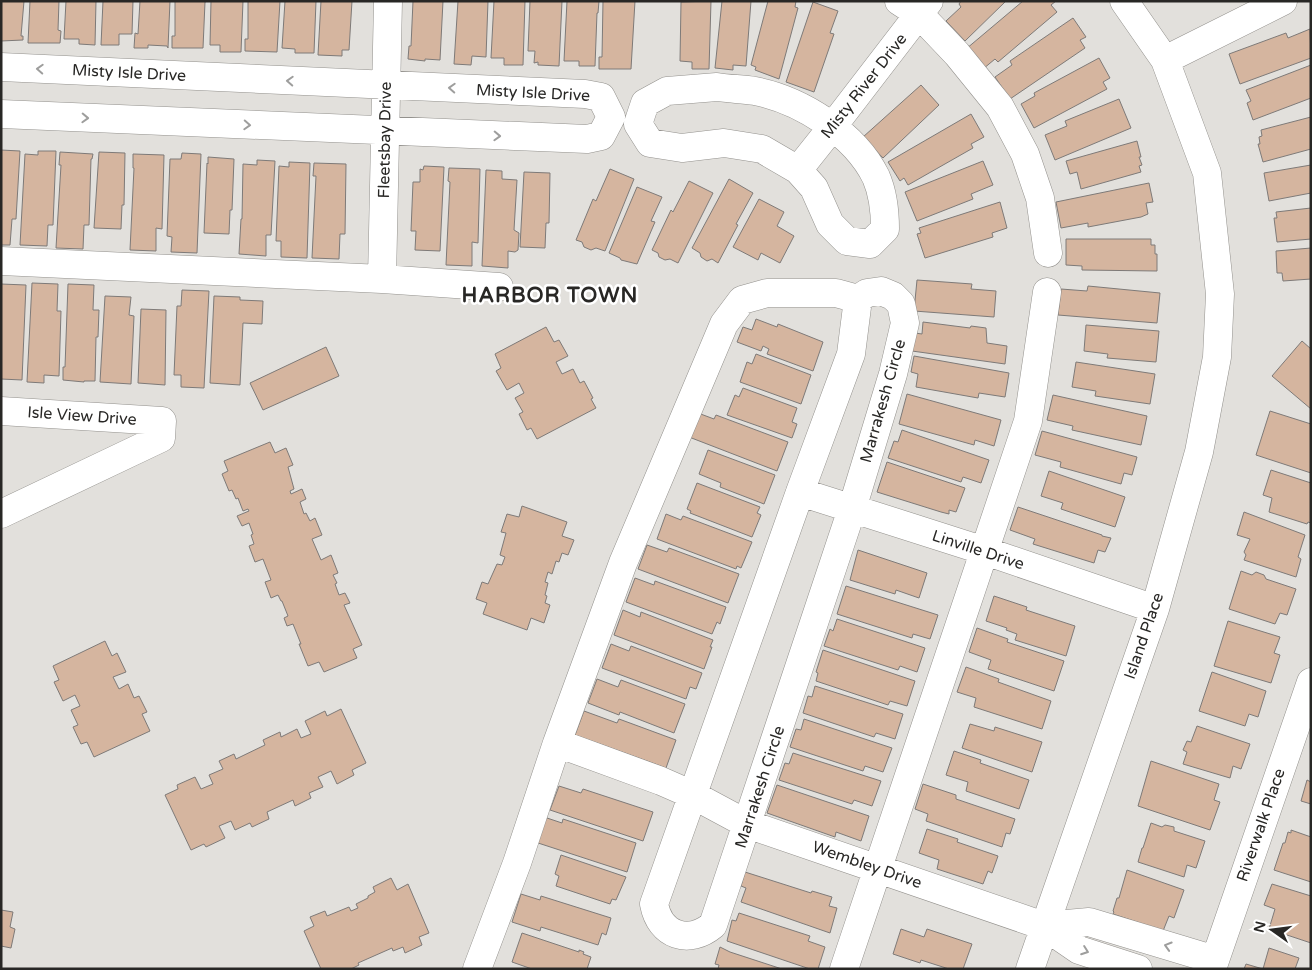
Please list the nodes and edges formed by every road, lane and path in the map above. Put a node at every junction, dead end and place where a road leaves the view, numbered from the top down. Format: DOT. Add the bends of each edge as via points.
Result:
graph roads {
  1 [pos="388,1"];
  2 [pos="1124,1"];
  3 [pos="1283,1"];
  4 [pos="916,6"];
  5 [pos="1165,60"];
  6 [pos="1,67"];
  7 [pos="386,85"];
  8 [pos="1,114"];
  9 [pos="833,126"];
  10 [pos="386,131"];
  11 [pos="798,170"];
  12 [pos="1048,253"];
  13 [pos="1,261"];
  14 [pos="382,279"];
  15 [pos="499,287"];
  16 [pos="1047,292"];
  17 [pos="858,299"];
  18 [pos="1,411"];
  19 [pos="800,492"];
  20 [pos="852,509"];
  21 [pos="1,514"];
  22 [pos="984,551"];
  23 [pos="1155,609"];
  24 [pos="1311,682"];
  25 [pos="557,743"];
  26 [pos="693,795"];
  27 [pos="747,824"];
  28 [pos="878,869"];
  29 [pos="1044,926"];
  30 [pos="1213,964"];
  31 [pos="477,969"];
  32 [pos="844,969"];
  33 [pos="1030,969"];
  34 [pos="1138,969"];
  1 -- 7 [label="street, Fleetsbay Drive"];
  2 -- 5 [label="street, Island Place"];
  3 -- 5 [label="street"];
  4 -- 9 [label="street, Misty River Drive"];
  4 -- 12 [label="street" via="1000,107 1021,146 1040,198"];
  5 -- 23 [label="street, Island Place" via="1207,173 1220,294 1217,358 1199,452"];
  7 -- 6 [label="street, Misty Isle Drive, one-way"];
  7 -- 10 [label="street, Fleetsbay Drive"];
  10 -- 7 [label="street, Misty Isle Drive, one-way" via="587,139 601,136 611,117 601,97 585,94"];
  8 -- 10 [label="street, Misty Isle Drive, one-way"];
  9 -- 11 [label="street, Misty River Drive"];
  9 -- 11 [label="street" via="861,154 876,178 885,212 885,229 870,244 847,241 830,224 814,188"];
  9 -- 11 [label="street" via="798,106 756,91 717,88 667,91 645,103 638,124 650,143 682,148 724,144 762,148"];
  10 -- 14 [label="street, Fleetsbay Drive"];
  13 -- 14 [label="street"];
  14 -- 15 [label="street"];
  16 -- 22 [label="street" via="1028,421"];
  17 -- 19 [label="street, Marrakesh Circle" via="851,354"];
  17 -- 20 [label="street, Marrakesh Circle" via="872,292 890,294 901,304 905,323 894,374"];
  17 -- 25 [label="street" via="836,293 767,293 742,300 724,324 623,563"];
  18 -- 21 [label="street, Isle View Drive" via="162,421 161,438"];
  19 -- 20 [label="street, Linville Drive"];
  19 -- 26 [label="street, Marrakesh Circle"];
  20 -- 22 [label="street, Linville Drive"];
  20 -- 27 [label="street, Marrakesh Circle"];
  22 -- 23 [label="street, Linville Drive"];
  22 -- 28 [label="street"];
  23 -- 29 [label="street, Island Place"];
  24 -- 30 [label="street, Riverwalk Place"];
  25 -- 26 [label="street, Wembley Drive"];
  25 -- 31 [label="street"];
  26 -- 27 [label="street, Wembley Drive"];
  26 -- 27 [label="street, Marrakesh Circle" via="654,904 659,918 669,930 679,935 696,935 713,925"];
  27 -- 28 [label="street, Wembley Drive"];
  28 -- 29 [label="street, Wembley Drive"];
  28 -- 32 [label="street"];
  30 -- 29 [label="street, one-way" via="1089,922"];
  29 -- 33 [label="street, Island Place"];
  29 -- 34 [label="street, one-way" via="1079,950"];
}
